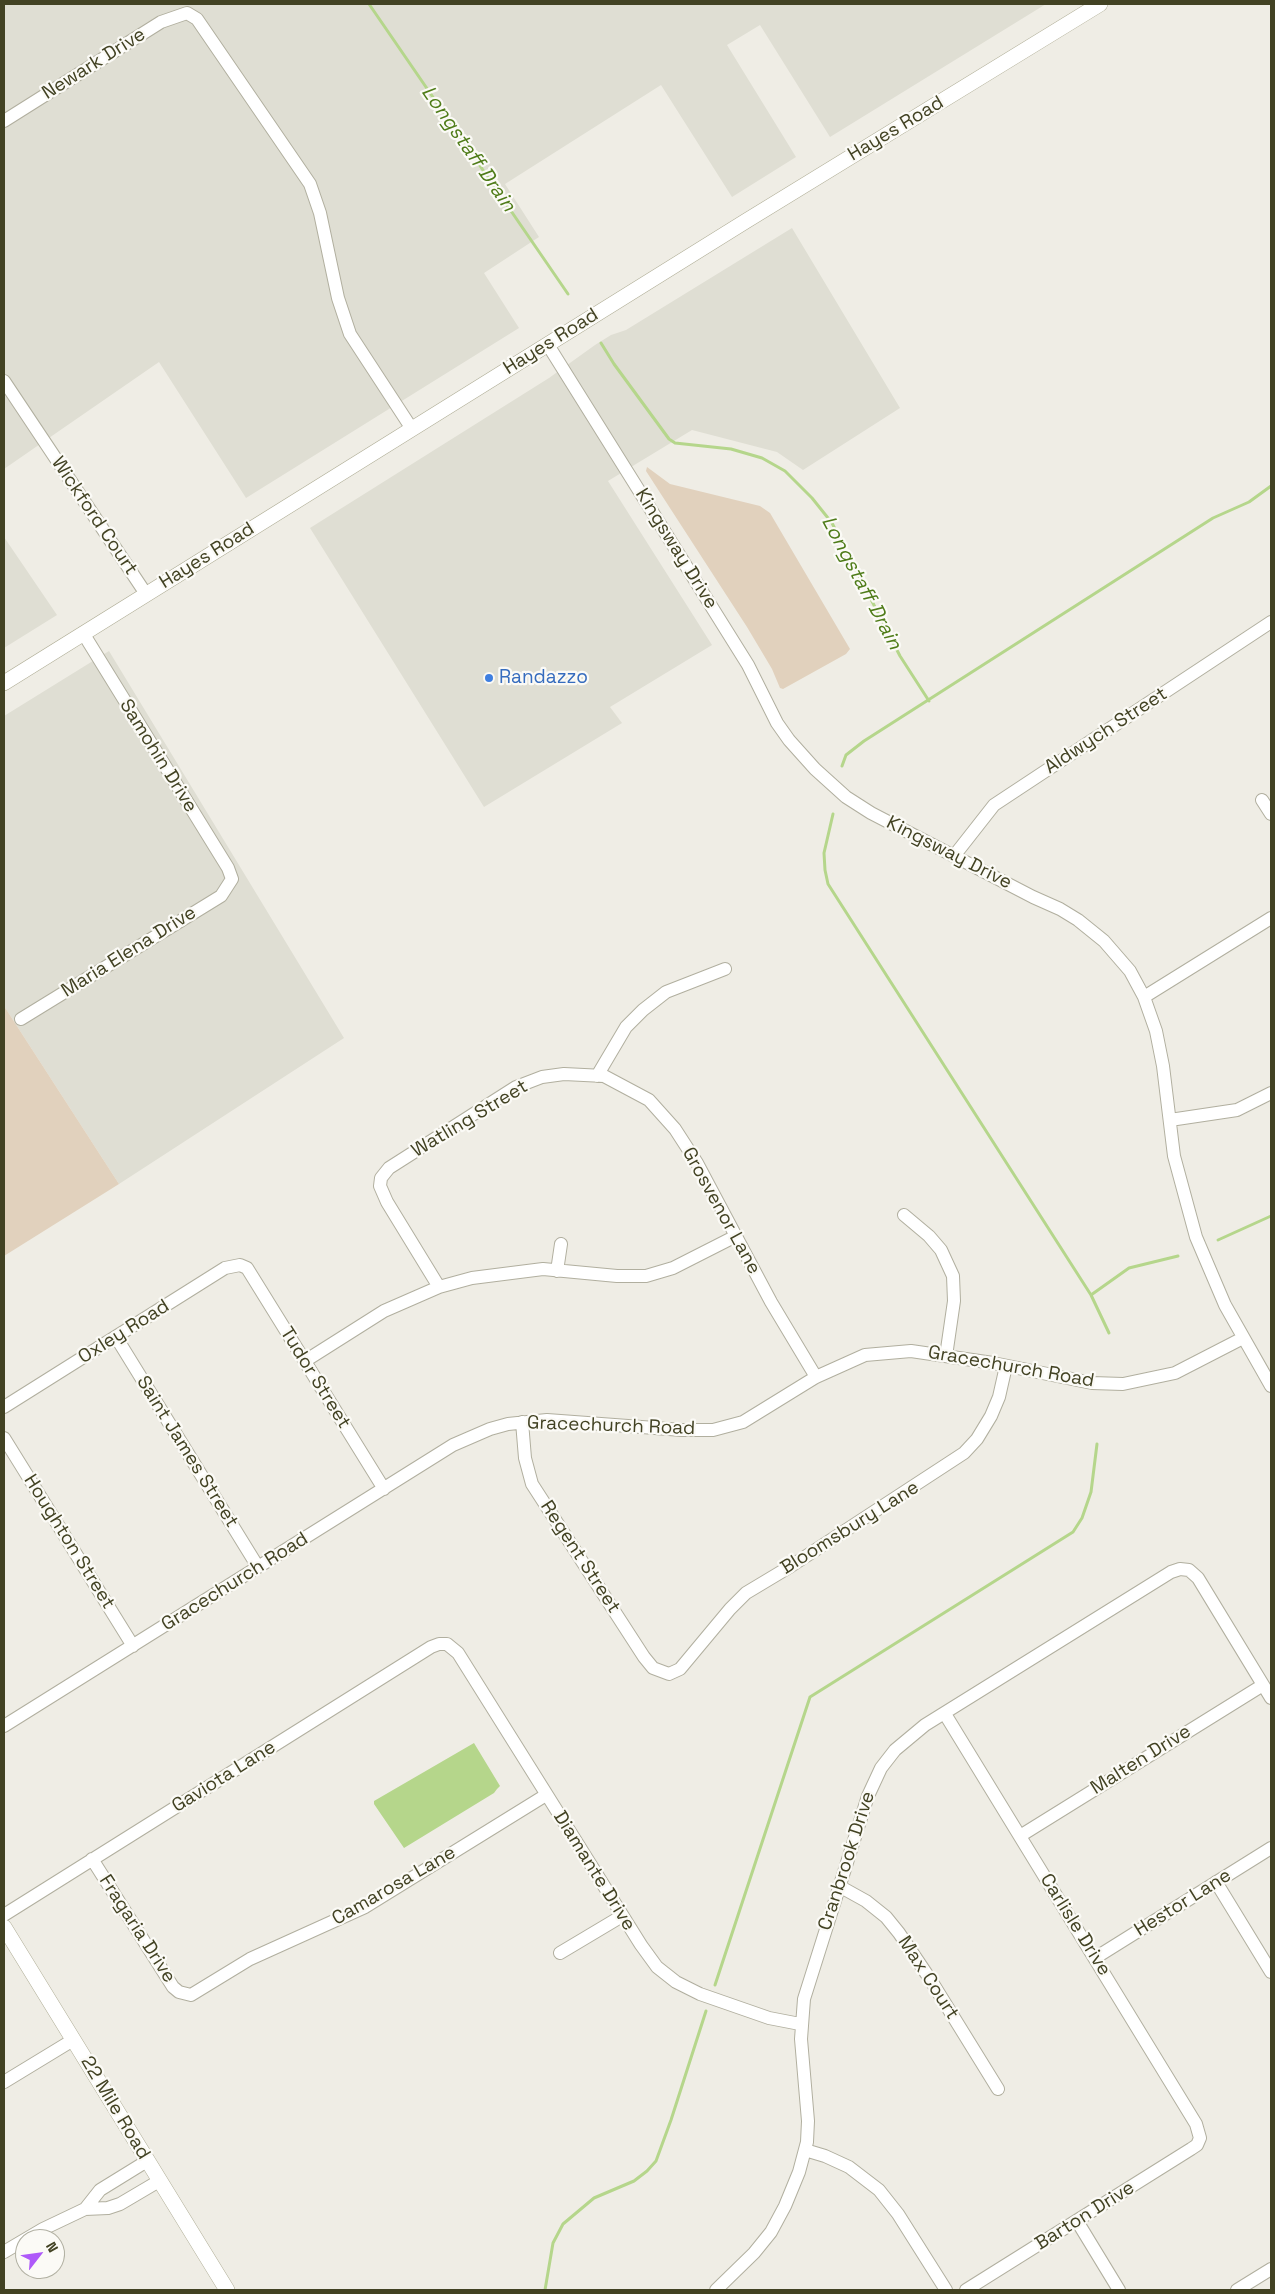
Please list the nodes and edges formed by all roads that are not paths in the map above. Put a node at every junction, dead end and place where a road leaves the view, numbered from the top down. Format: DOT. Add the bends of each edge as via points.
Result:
graph roads {
  1 [pos="1100,4"];
  2 [pos="4,120"];
  3 [pos="548,345"];
  4 [pos="4,381"];
  5 [pos="412,429"];
  6 [pos="146,594"];
  7 [pos="1271,622"];
  8 [pos="84,633"];
  9 [pos="4,683"];
  10 [pos="1262,800"];
  11 [pos="1271,814"];
  12 [pos="954,856"];
  13 [pos="232,879"];
  14 [pos="1271,918"];
  15 [pos="725,970"];
  16 [pos="1144,997"];
  17 [pos="21,1019"];
  18 [pos="597,1076"];
  19 [pos="1271,1093"];
  20 [pos="1170,1120"];
  21 [pos="904,1215"];
  22 [pos="736,1236"];
  23 [pos="561,1244"];
  24 [pos="247,1268"];
  25 [pos="557,1271"];
  26 [pos="440,1287"];
  27 [pos="116,1337"];
  28 [pos="1243,1338"];
  29 [pos="946,1356"];
  30 [pos="304,1361"];
  31 [pos="1006,1366"];
  32 [pos="816,1377"];
  33 [pos="1271,1386"];
  34 [pos="4,1407"];
  35 [pos="522,1422"];
  36 [pos="4,1438"];
  37 [pos="384,1489"];
  38 [pos="258,1567"];
  39 [pos="447,1644"];
  40 [pos="133,1646"];
  41 [pos="669,1674"];
  42 [pos="1263,1685"];
  43 [pos="1271,1698"];
  44 [pos="945,1714"];
  45 [pos="5,1723"];
  46 [pos="546,1794"];
  47 [pos="1020,1836"];
  48 [pos="1271,1848"];
  49 [pos="92,1859"];
  50 [pos="1216,1882"];
  51 [pos="839,1886"];
  52 [pos="4,1915"];
  53 [pos="622,1916"];
  54 [pos="4,1927"];
  55 [pos="560,1953"];
  56 [pos="1095,1958"];
  57 [pos="1271,1972"];
  58 [pos="185,1995"];
  59 [pos="800,2024"];
  60 [pos="73,2040"];
  61 [pos="4,2082"];
  62 [pos="998,2089"];
  63 [pos="1200,2138"];
  64 [pos="805,2150"];
  65 [pos="147,2161"];
  66 [pos="159,2181"];
  67 [pos="85,2209"];
  68 [pos="1077,2221"];
  69 [pos="4,2252"];
  70 [pos="1271,2269"];
  71 [pos="227,2290"];
  72 [pos="716,2290"];
  73 [pos="946,2290"];
  74 [pos="966,2290"];
  75 [pos="1119,2290"];
  76 [pos="1237,2290"];
  1 -- 3 [label="main road, Hayes Road"];
  2 -- 5 [label="street, Newark Drive" via="161,22 187,13 197,19 310,184 350,334"];
  3 -- 5 [label="main road, Hayes Road"];
  3 -- 12 [label="street, Kingsway Drive" via="748,665 789,740 846,797"];
  4 -- 6 [label="street, Wickford Court"];
  5 -- 6 [label="main road, Hayes Road"];
  6 -- 8 [label="main road, Hayes Road"];
  7 -- 12 [label="street, Aldwych Street" via="994,805"];
  8 -- 9 [label="main road, Hayes Road"];
  8 -- 13 [label="street, Samohin Drive"];
  10 -- 11 [label="street"];
  12 -- 16 [label="street, Kingsway Drive" via="1078,920 1114,951"];
  13 -- 17 [label="street, Maria Elena Drive" via="221,896"];
  14 -- 16 [label="street"];
  15 -- 18 [label="street" via="666,992 643,1010 626,1027"];
  16 -- 20 [label="street, Kingsway Drive" via="1156,1031"];
  18 -- 22 [label="street, Grosvenor Lane" via="604,1076 641,1094 663,1114 697,1163"];
  18 -- 26 [label="street, Watling Street" via="564,1074 542,1077 516,1087 389,1168 381,1178 380,1186 387,1202"];
  19 -- 20 [label="street" via="1236,1110"];
  20 -- 28 [label="street, Kingsway Drive" via="1174,1156 1196,1237 1216,1287"];
  21 -- 29 [label="street" via="942,1250 953,1276 954,1301"];
  22 -- 25 [label="street" via="672,1268 646,1276"];
  22 -- 32 [label="street, Grosvenor Lane"];
  23 -- 25 [label="street"];
  24 -- 27 [label="street, Oxley Road" via="240,1265 225,1268"];
  24 -- 30 [label="street, Tudor Street"];
  25 -- 26 [label="street" via="487,1275"];
  26 -- 30 [label="street" via="384,1311"];
  27 -- 34 [label="street, Oxley Road"];
  27 -- 38 [label="street, Saint James Street"];
  28 -- 31 [label="street, Gracechurch Road" via="1175,1373 1123,1384 1092,1383"];
  28 -- 33 [label="street, Kingsway Drive"];
  29 -- 31 [label="street, Gracechurch Road"];
  29 -- 32 [label="street, Gracechurch Road" via="911,1350 865,1355"];
  30 -- 37 [label="street, Tudor Street"];
  31 -- 41 [label="street, Bloomsbury Lane" via="994,1411 982,1433 964,1453 746,1593 680,1669"];
  32 -- 35 [label="street, Gracechurch Road" via="743,1422 713,1430 547,1420"];
  35 -- 37 [label="street, Gracechurch Road" via="464,1439"];
  35 -- 41 [label="street, Regent Street" via="525,1458 532,1484 644,1657 653,1668"];
  36 -- 40 [label="street, Houghton Street"];
  37 -- 38 [label="street, Gracechurch Road"];
  38 -- 40 [label="street, Gracechurch Road"];
  39 -- 46 [label="street, Diamante Drive" via="458,1653"];
  39 -- 49 [label="street, Gaviota Lane" via="431,1647"];
  40 -- 45 [label="street, Gracechurch Road"];
  42 -- 43 [label="street"];
  42 -- 44 [label="street, Cranbrook Drive" via="1198,1578 1180,1569"];
  42 -- 47 [label="street, Malten Drive"];
  44 -- 47 [label="street, Carlisle Drive"];
  44 -- 51 [label="street, Cranbrook Drive" via="905,1740 881,1768 868,1796"];
  46 -- 53 [label="street, Diamante Drive"];
  46 -- 58 [label="street, Camarosa Lane" via="365,1907 263,1953 198,1991"];
  47 -- 56 [label="street, Carlisle Drive"];
  48 -- 50 [label="street, Hestor Lane"];
  49 -- 52 [label="street, Gaviota Lane"];
  49 -- 58 [label="street, Fragaria Drive" via="173,1987"];
  50 -- 56 [label="street, Hestor Lane"];
  50 -- 57 [label="street"];
  51 -- 59 [label="street, Cranbrook Drive" via="812,1970"];
  51 -- 62 [label="street, Max Court" via="866,1901 899,1933"];
  53 -- 55 [label="street"];
  53 -- 59 [label="street, Diamante Drive" via="649,1956 676,1982 700,1994 769,2018"];
  54 -- 60 [label="main road, 22 Mile Road"];
  56 -- 63 [label="street, Carlisle Drive" via="1196,2124"];
  59 -- 64 [label="street, Cranbrook Drive" via="808,2120"];
  60 -- 61 [label="street"];
  60 -- 65 [label="main road, 22 Mile Road"];
  63 -- 68 [label="street, Barton Drive" via="1197,2145"];
  64 -- 72 [label="street, Cranbrook Drive" via="792,2190 771,2232"];
  64 -- 73 [label="street" via="849,2167 879,2190"];
  65 -- 66 [label="main road, 22 Mile Road"];
  65 -- 67 [label="street" via="100,2190"];
  66 -- 67 [label="street" via="120,2204"];
  66 -- 71 [label="main road, 22 Mile Road"];
  67 -- 69 [label="street"];
  68 -- 74 [label="street, Barton Drive"];
  68 -- 75 [label="street"];
  70 -- 76 [label="street"];
}
